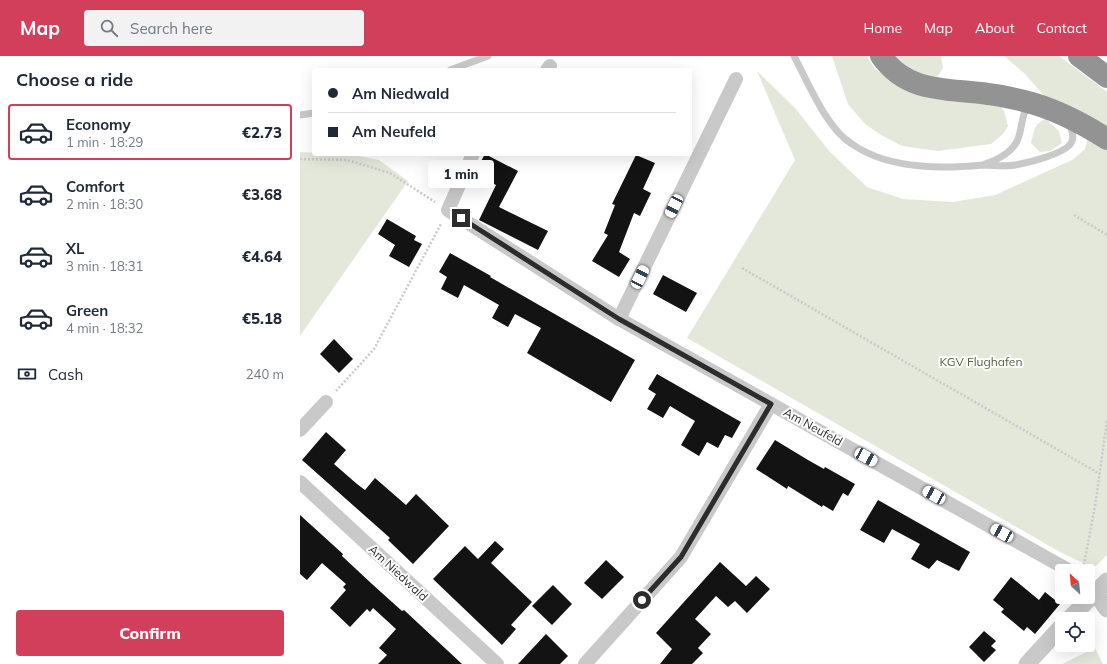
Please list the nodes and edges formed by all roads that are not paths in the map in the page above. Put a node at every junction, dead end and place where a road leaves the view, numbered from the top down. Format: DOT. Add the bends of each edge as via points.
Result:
graph roads {
  1 [pos="488,56"];
  2 [pos="794,56"];
  3 [pos="881,56"];
  4 [pos="1078,56"];
  5 [pos="455,68"];
  6 [pos="1107,77"];
  7 [pos="736,80"];
  8 [pos="1042,106"];
  9 [pos="312,113"];
  10 [pos="300,115"];
  11 [pos="1065,116"];
  12 [pos="1107,139"];
  13 [pos="472,156"];
  14 [pos="981,165"];
  15 [pos="619,319"];
  16 [pos="326,402"];
  17 [pos="771,404"];
  18 [pos="300,430"];
  19 [pos="300,482"];
  20 [pos="1057,564"];
  21 [pos="1097,586"];
  22 [pos="1107,609"];
  23 [pos="1075,612"];
  24 [pos="1055,634"];
  25 [pos="497,664"];
  26 [pos="585,664"];
  27 [pos="1027,664"];
  1 -- 5 [label="lane"];
  2 -- 14 [label="lane" via="825,113 850,144 888,160 914,165"];
  3 -- 8 [label="highway" via="898,75 917,85 931,89 989,94"];
  4 -- 6 [label="highway"];
  7 -- 15 [label="street"];
  8 -- 11 [label="highway"];
  8 -- 14 [label="lane" via="1028,107 1024,113 1018,142 1012,149 992,162"];
  9 -- 10 [label="lane"];
  11 -- 12 [label="highway"];
  11 -- 14 [label="lane" via="1072,131 1072,142 1059,153 1014,166"];
  13 -- 15 [label="street, Am Neufeld" via="448,210"];
  15 -- 17 [label="street, Am Neufeld"];
  16 -- 18 [label="street"];
  17 -- 20 [label="street, Am Neufeld"];
  17 -- 26 [label="street" via="681,557"];
  19 -- 25 [label="street, Am Niedwald"];
  21 -- 22 [label="street"];
  21 -- 23 [label="street"];
  24 -- 27 [label="street"];
}
